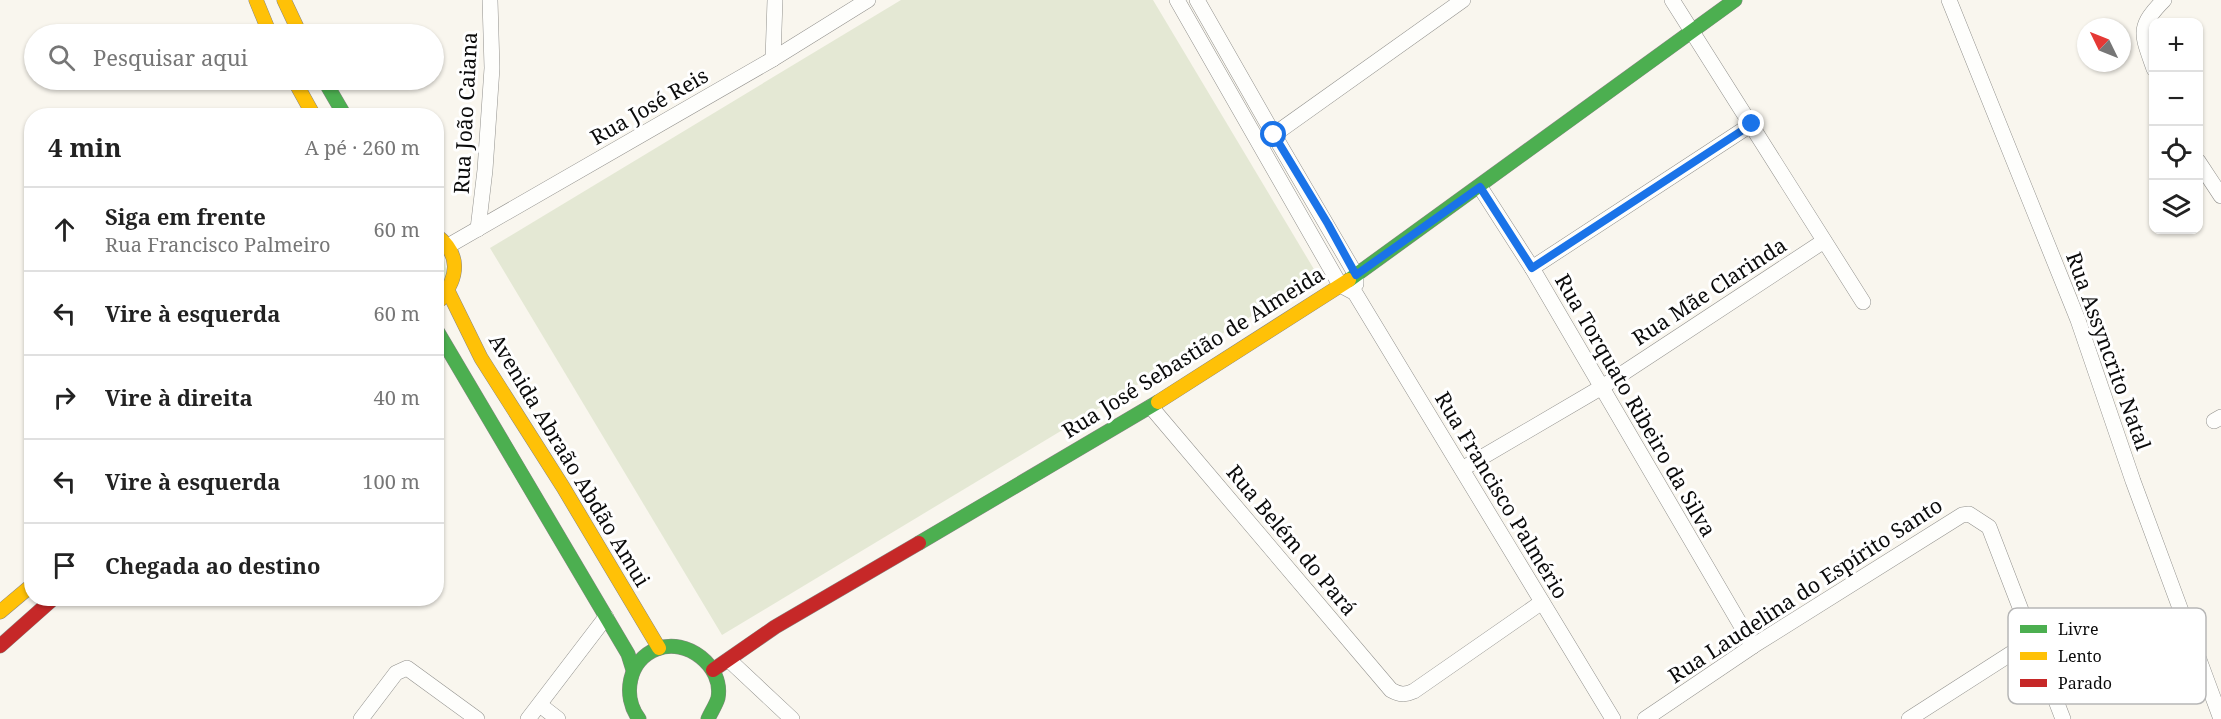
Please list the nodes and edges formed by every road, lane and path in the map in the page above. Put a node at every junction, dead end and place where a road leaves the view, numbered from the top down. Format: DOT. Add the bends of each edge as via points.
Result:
graph roads {
  1 [pos="256,0"];
  2 [pos="284,0"];
  3 [pos="490,0"];
  4 [pos="775,0"];
  5 [pos="868,0"];
  6 [pos="1178,0"];
  7 [pos="1197,0"];
  8 [pos="1463,0"];
  9 [pos="1672,0"];
  10 [pos="1735,0"];
  11 [pos="1949,0"];
  12 [pos="2164,0"];
  13 [pos="266,24"];
  14 [pos="295,24"];
  15 [pos="1694,32"];
  16 [pos="2149,52"];
  17 [pos="773,59"];
  18 [pos="300,90"];
  19 [pos="330,90"];
  20 [pos="310,108"];
  21 [pos="340,108"];
  22 [pos="1752,124"];
  23 [pos="1274,135"];
  24 [pos="1260,145"];
  25 [pos="2203,167"];
  26 [pos="1480,187"];
  27 [pos="2221,196"];
  28 [pos="478,229"];
  29 [pos="1824,241"];
  30 [pos="444,242"];
  31 [pos="448,246"];
  32 [pos="1532,268"];
  33 [pos="1356,275"];
  34 [pos="1340,285"];
  35 [pos="448,291"];
  36 [pos="1355,293"];
  37 [pos="444,295"];
  38 [pos="1863,302"];
  39 [pos="444,343"];
  40 [pos="1602,387"];
  41 [pos="1151,407"];
  42 [pos="1462,469"];
  43 [pos="24,592"];
  44 [pos="1542,602"];
  45 [pos="45,606"];
  46 [pos="2020,608"];
  47 [pos="2180,608"];
  48 [pos="0,612"];
  49 [pos="606,617"];
  50 [pos="0,646"];
  51 [pos="1753,646"];
  52 [pos="659,648"];
  53 [pos="2008,655"];
  54 [pos="729,660"];
  55 [pos="633,670"];
  56 [pos="713,670"];
  57 [pos="2206,678"];
  58 [pos="2057,704"];
  59 [pos="540,705"];
  60 [pos="714,716"];
  61 [pos="361,719"];
  62 [pos="477,719"];
  63 [pos="528,719"];
  64 [pos="558,719"];
  65 [pos="639,719"];
  66 [pos="792,719"];
  67 [pos="1612,719"];
  68 [pos="1645,719"];
  69 [pos="1909,719"];
  70 [pos="2063,719"];
  71 [pos="2221,719"];
  1 -- 13 [label="street"];
  2 -- 14 [label="street"];
  3 -- 28 [label="street, Rua João Caiana" via="492,68"];
  4 -- 17 [label="street"];
  5 -- 17 [label="street, Rua José Reis"];
  6 -- 24 [label="street"];
  7 -- 23 [label="street"];
  8 -- 23 [label="street"];
  9 -- 15 [label="street"];
  10 -- 15 [label="street, Rua José Sebastião de Almeida"];
  11 -- 47 [label="street, Rua Assyncrito Natal" via="2078,320"];
  12 -- 16 [label="street" via="2149,15 2143,32"];
  15 -- 22 [label="street"];
  15 -- 26 [label="street, Rua José Sebastião de Almeida"];
  17 -- 28 [label="street, Rua José Reis"];
  18 -- 20 [label="street"];
  19 -- 21 [label="street"];
  22 -- 29 [label="street"];
  22 -- 32 [label="street"];
  23 -- 24 [label="street"];
  23 -- 33 [label="street"];
  24 -- 34 [label="street"];
  25 -- 27 [label="street"];
  26 -- 32 [label="street, Rua Torquato Ribeiro da Silva"];
  26 -- 33 [label="street, Rua José Sebastião de Almeida"];
  28 -- 31 [label="street, Rua José Reis"];
  29 -- 38 [label="street"];
  29 -- 40 [label="street, Rua Mãe Clarinda"];
  30 -- 31 [label="street"];
  31 -- 35 [label="street" via="455,273"];
  32 -- 40 [label="street, Rua Torquato Ribeiro da Silva"];
  33 -- 34 [label="street, Rua José Sebastião de Almeida"];
  33 -- 36 [label="street"];
  34 -- 36 [label="street"];
  34 -- 41 [label="street, Rua José Sebastião de Almeida"];
  35 -- 37 [label="street"];
  35 -- 52 [label="street, Avenida Abraão Abdão Amui" via="485,364 597,539"];
  36 -- 42 [label="street, Rua Francisco Palmério"];
  39 -- 49 [label="street"];
  40 -- 42 [label="street, Rua Mãe Clarinda"];
  40 -- 51 [label="street, Rua Torquato Ribeiro da Silva"];
  41 -- 44 [label="street, Rua Belém do Pará" via="1391,690 1405,694 1414,691"];
  41 -- 54 [label="street, Rua José Sebastião de Almeida" via="775,627"];
  42 -- 44 [label="street, Rua Francisco Palmério"];
  43 -- 48 [label="street"];
  44 -- 67 [label="street, Rua Francisco Palmério"];
  45 -- 50 [label="street"];
  46 -- 51 [label="street, Rua Laudelina do Espírito Santo" via="1989,527 1970,514 1962,514"];
  49 -- 55 [label="street"];
  49 -- 59 [label="street"];
  51 -- 68 [label="street, Rua Laudelina do Espírito Santo"];
  52 -- 55 [label="street"];
  52 -- 56 [label="street" via="684,647 701,656"];
  53 -- 69 [label="street"];
  54 -- 56 [label="street, Rua José Sebastião de Almeida"];
  54 -- 66 [label="street"];
  55 -- 65 [label="street" via="629,699"];
  56 -- 60 [label="street" via="718,683"];
  57 -- 71 [label="street, Rua Assyncrito Natal"];
  58 -- 70 [label="street"];
  59 -- 63 [label="street"];
  59 -- 64 [label="street"];
  61 -- 62 [label="street" via="396,673 407,668"];
}
